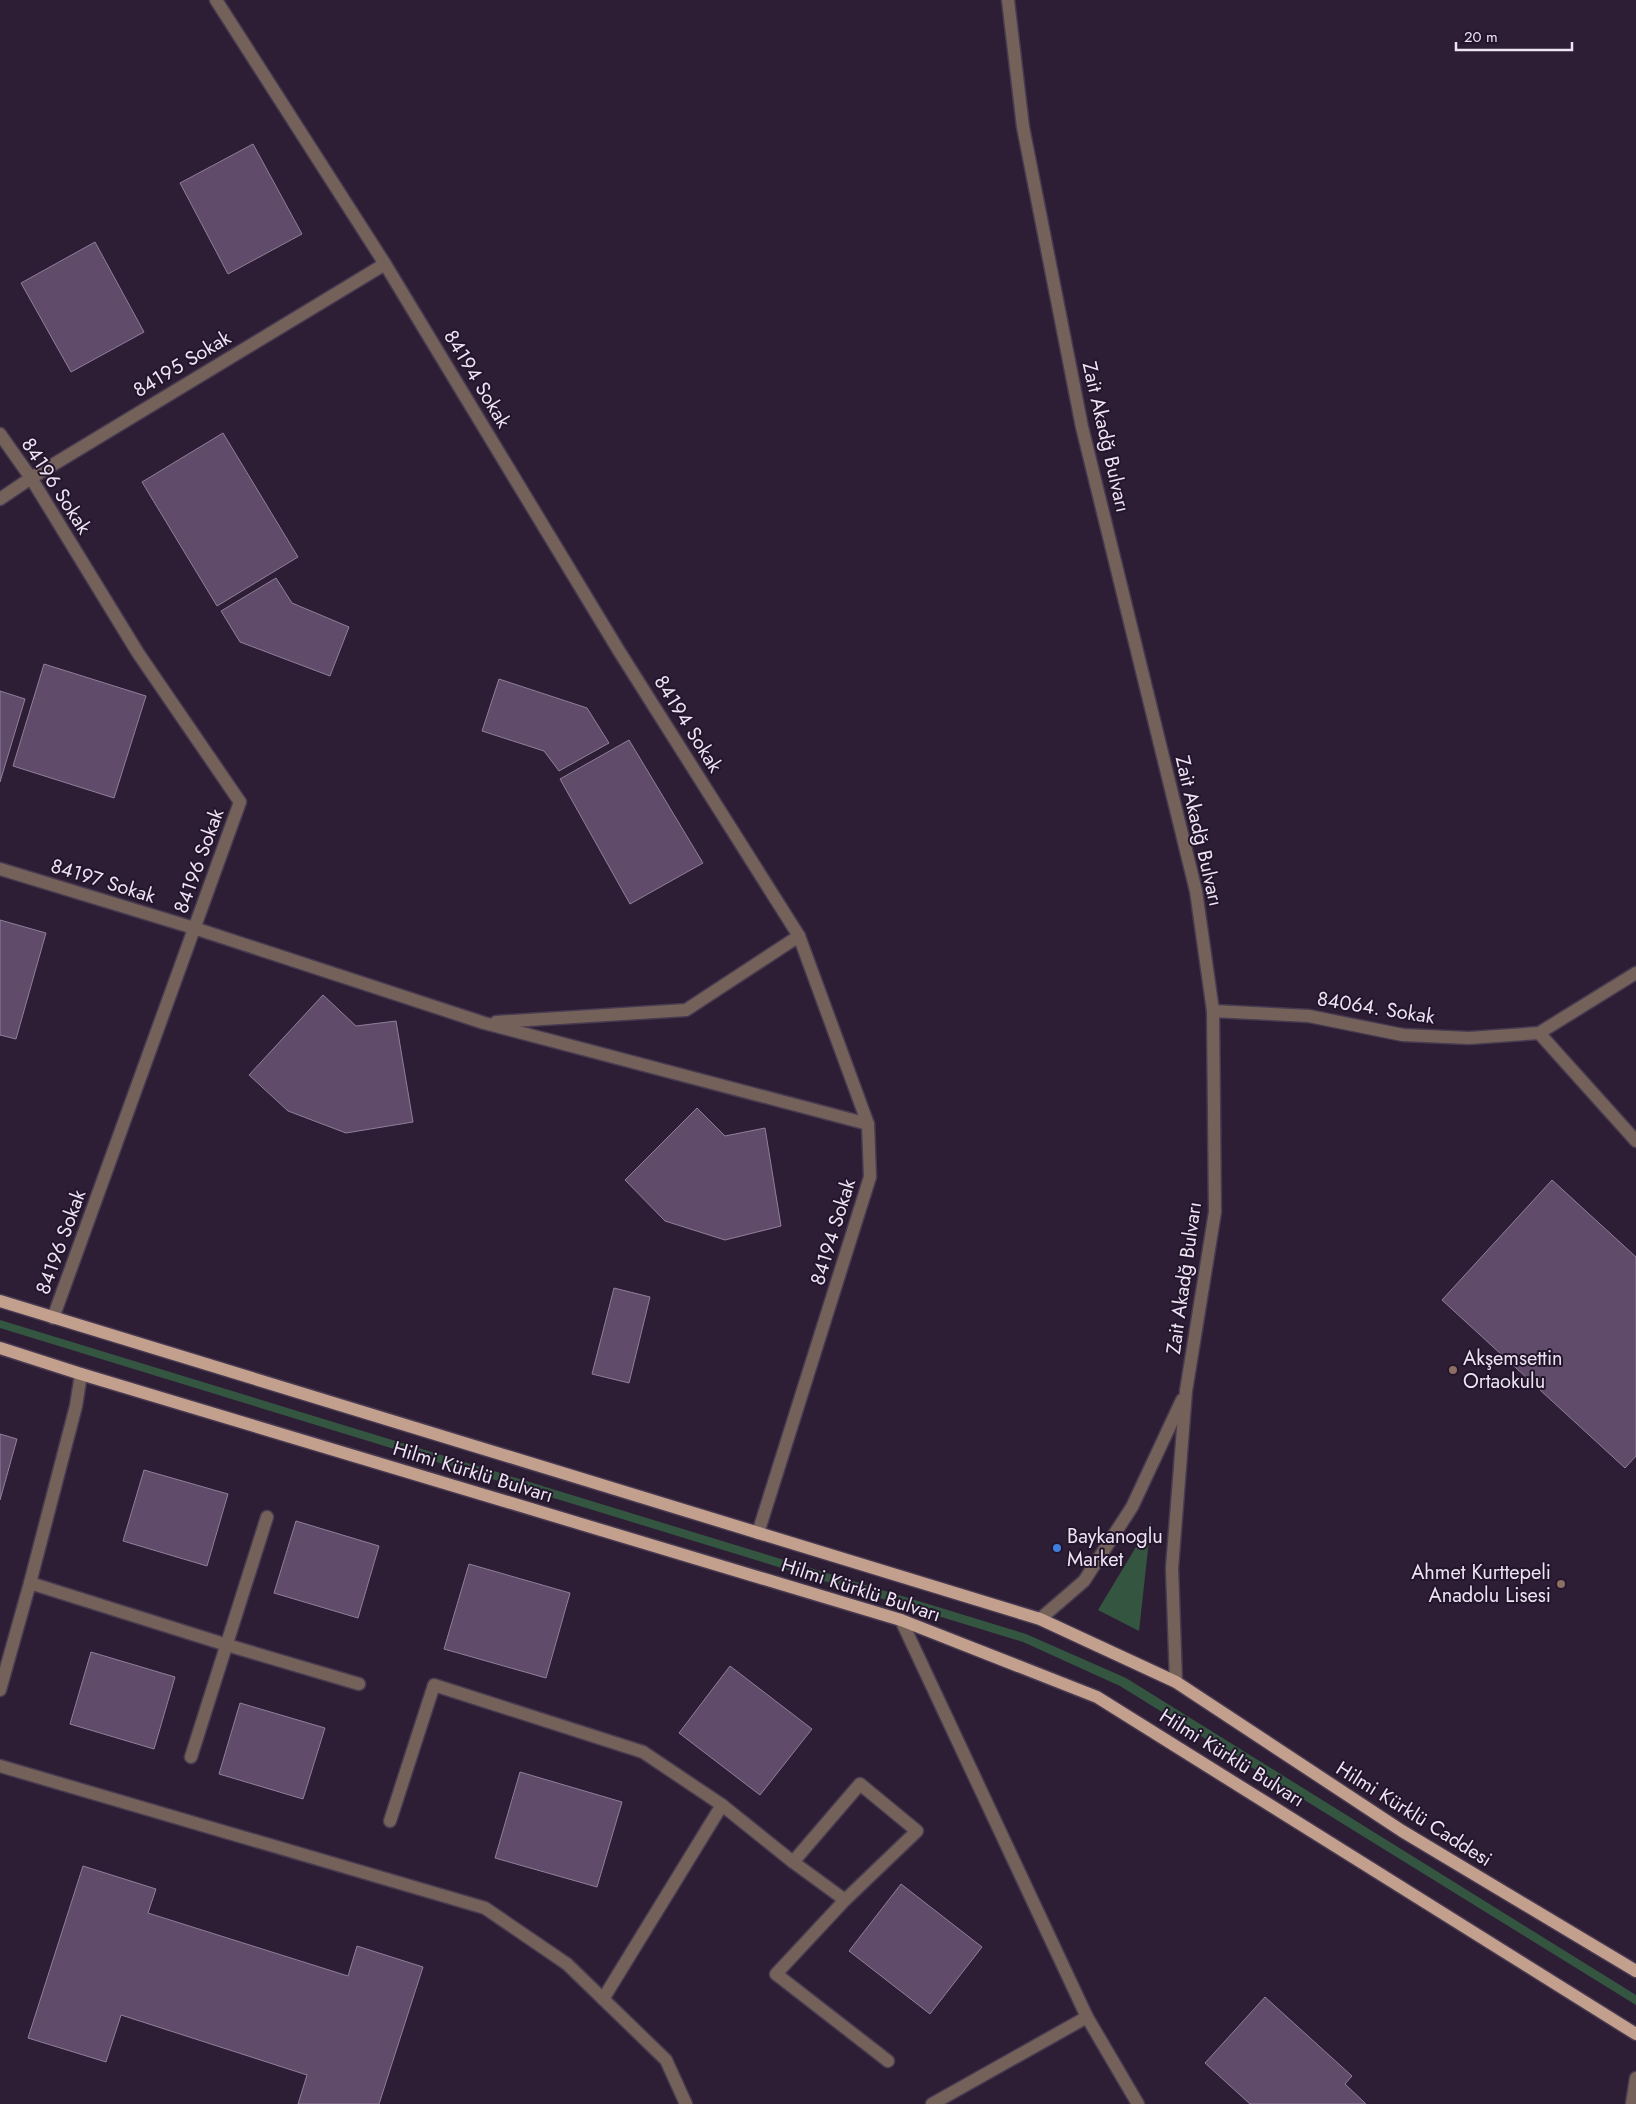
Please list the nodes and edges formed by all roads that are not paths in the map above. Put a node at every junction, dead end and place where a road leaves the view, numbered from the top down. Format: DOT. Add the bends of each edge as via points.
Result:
graph roads {
  1 [pos="216,0"];
  2 [pos="1008,0"];
  3 [pos="385,264"];
  4 [pos="0,434"];
  5 [pos="31,478"];
  6 [pos="0,499"];
  7 [pos="0,869"];
  8 [pos="194,928"];
  9 [pos="799,936"];
  10 [pos="1636,973"];
  11 [pos="1213,1011"];
  12 [pos="484,1023"];
  13 [pos="1539,1033"];
  14 [pos="868,1124"];
  15 [pos="1636,1140"];
  16 [pos="0,1301"];
  17 [pos="54,1318"];
  18 [pos="0,1348"];
  19 [pos="81,1374"];
  20 [pos="1186,1391"];
  21 [pos="266,1517"];
  22 [pos="758,1532"];
  23 [pos="30,1583"];
  24 [pos="1040,1619"];
  25 [pos="901,1620"];
  26 [pos="227,1645"];
  27 [pos="1176,1682"];
  28 [pos="359,1684"];
  29 [pos="0,1690"];
  30 [pos="191,1756"];
  31 [pos="0,1766"];
  32 [pos="722,1805"];
  33 [pos="390,1821"];
  34 [pos="793,1862"];
  35 [pos="845,1900"];
  36 [pos="1636,1971"];
  37 [pos="603,1999"];
  38 [pos="1087,2017"];
  39 [pos="1636,2034"];
  40 [pos="888,2061"];
  41 [pos="1636,2078"];
  42 [pos="686,2104"];
  43 [pos="932,2104"];
  44 [pos="1138,2104"];
  45 [pos="1632,2104"];
  1 -- 3 [label="street, 84194 Sokak"];
  2 -- 11 [label="street, Zait Akadğ Bulvarı" via="1023,127 1082,427 1196,891"];
  3 -- 5 [label="street, 84195 Sokak"];
  3 -- 9 [label="street, 84194 Sokak" via="619,651"];
  4 -- 5 [label="street, 84196 Sokak"];
  5 -- 6 [label="street, 84195 Sokak"];
  5 -- 8 [label="street, 84196 Sokak" via="138,653 240,802"];
  7 -- 8 [label="street, 84197 Sokak"];
  8 -- 12 [label="street, 84197 Sokak"];
  8 -- 17 [label="street, 84196 Sokak"];
  9 -- 12 [label="street" via="686,1010"];
  9 -- 14 [label="street, 84194 Sokak"];
  10 -- 13 [label="street, 84064. Sokak"];
  11 -- 13 [label="street, 84064. Sokak" via="1309,1016 1403,1035 1470,1038"];
  11 -- 20 [label="street, Zait Akadğ Bulvarı" via="1215,1212"];
  12 -- 14 [label="street, 84197 Sokak"];
  13 -- 15 [label="street"];
  14 -- 22 [label="street, 84194 Sokak" via="870,1177"];
  16 -- 17 [label="main road, Hilmi Kürklü Bulvarı"];
  17 -- 22 [label="main road, Hilmi Kürklü Bulvarı"];
  18 -- 19 [label="main road, Hilmi Kürklü Bulvarı"];
  19 -- 23 [label="street" via="76,1406"];
  19 -- 25 [label="main road, Hilmi Kürklü Bulvarı"];
  20 -- 24 [label="street" via="1132,1507 1084,1581"];
  20 -- 27 [label="street, Zait Akadğ Bulvarı" via="1172,1568"];
  21 -- 26 [label="street"];
  22 -- 24 [label="main road, Hilmi Kürklü Bulvarı"];
  23 -- 26 [label="street"];
  23 -- 29 [label="street"];
  24 -- 27 [label="main road, Hilmi Kürklü Bulvarı"];
  25 -- 38 [label="street"];
  25 -- 39 [label="main road, Hilmi Kürklü Bulvarı" via="1097,1697"];
  26 -- 28 [label="street"];
  26 -- 30 [label="street"];
  27 -- 36 [label="main road, Hilmi Kürklü Caddesi" via="1402,1831"];
  31 -- 37 [label="street" via="485,1908 567,1964"];
  32 -- 33 [label="street" via="643,1752 434,1685"];
  32 -- 34 [label="street"];
  32 -- 37 [label="street"];
  34 -- 35 [label="street"];
  34 -- 35 [label="street" via="860,1784 916,1831"];
  35 -- 40 [label="street" via="776,1974"];
  37 -- 42 [label="street" via="666,2060"];
  38 -- 43 [label="street"];
  38 -- 44 [label="street"];
  41 -- 45 [label="street"];
}
